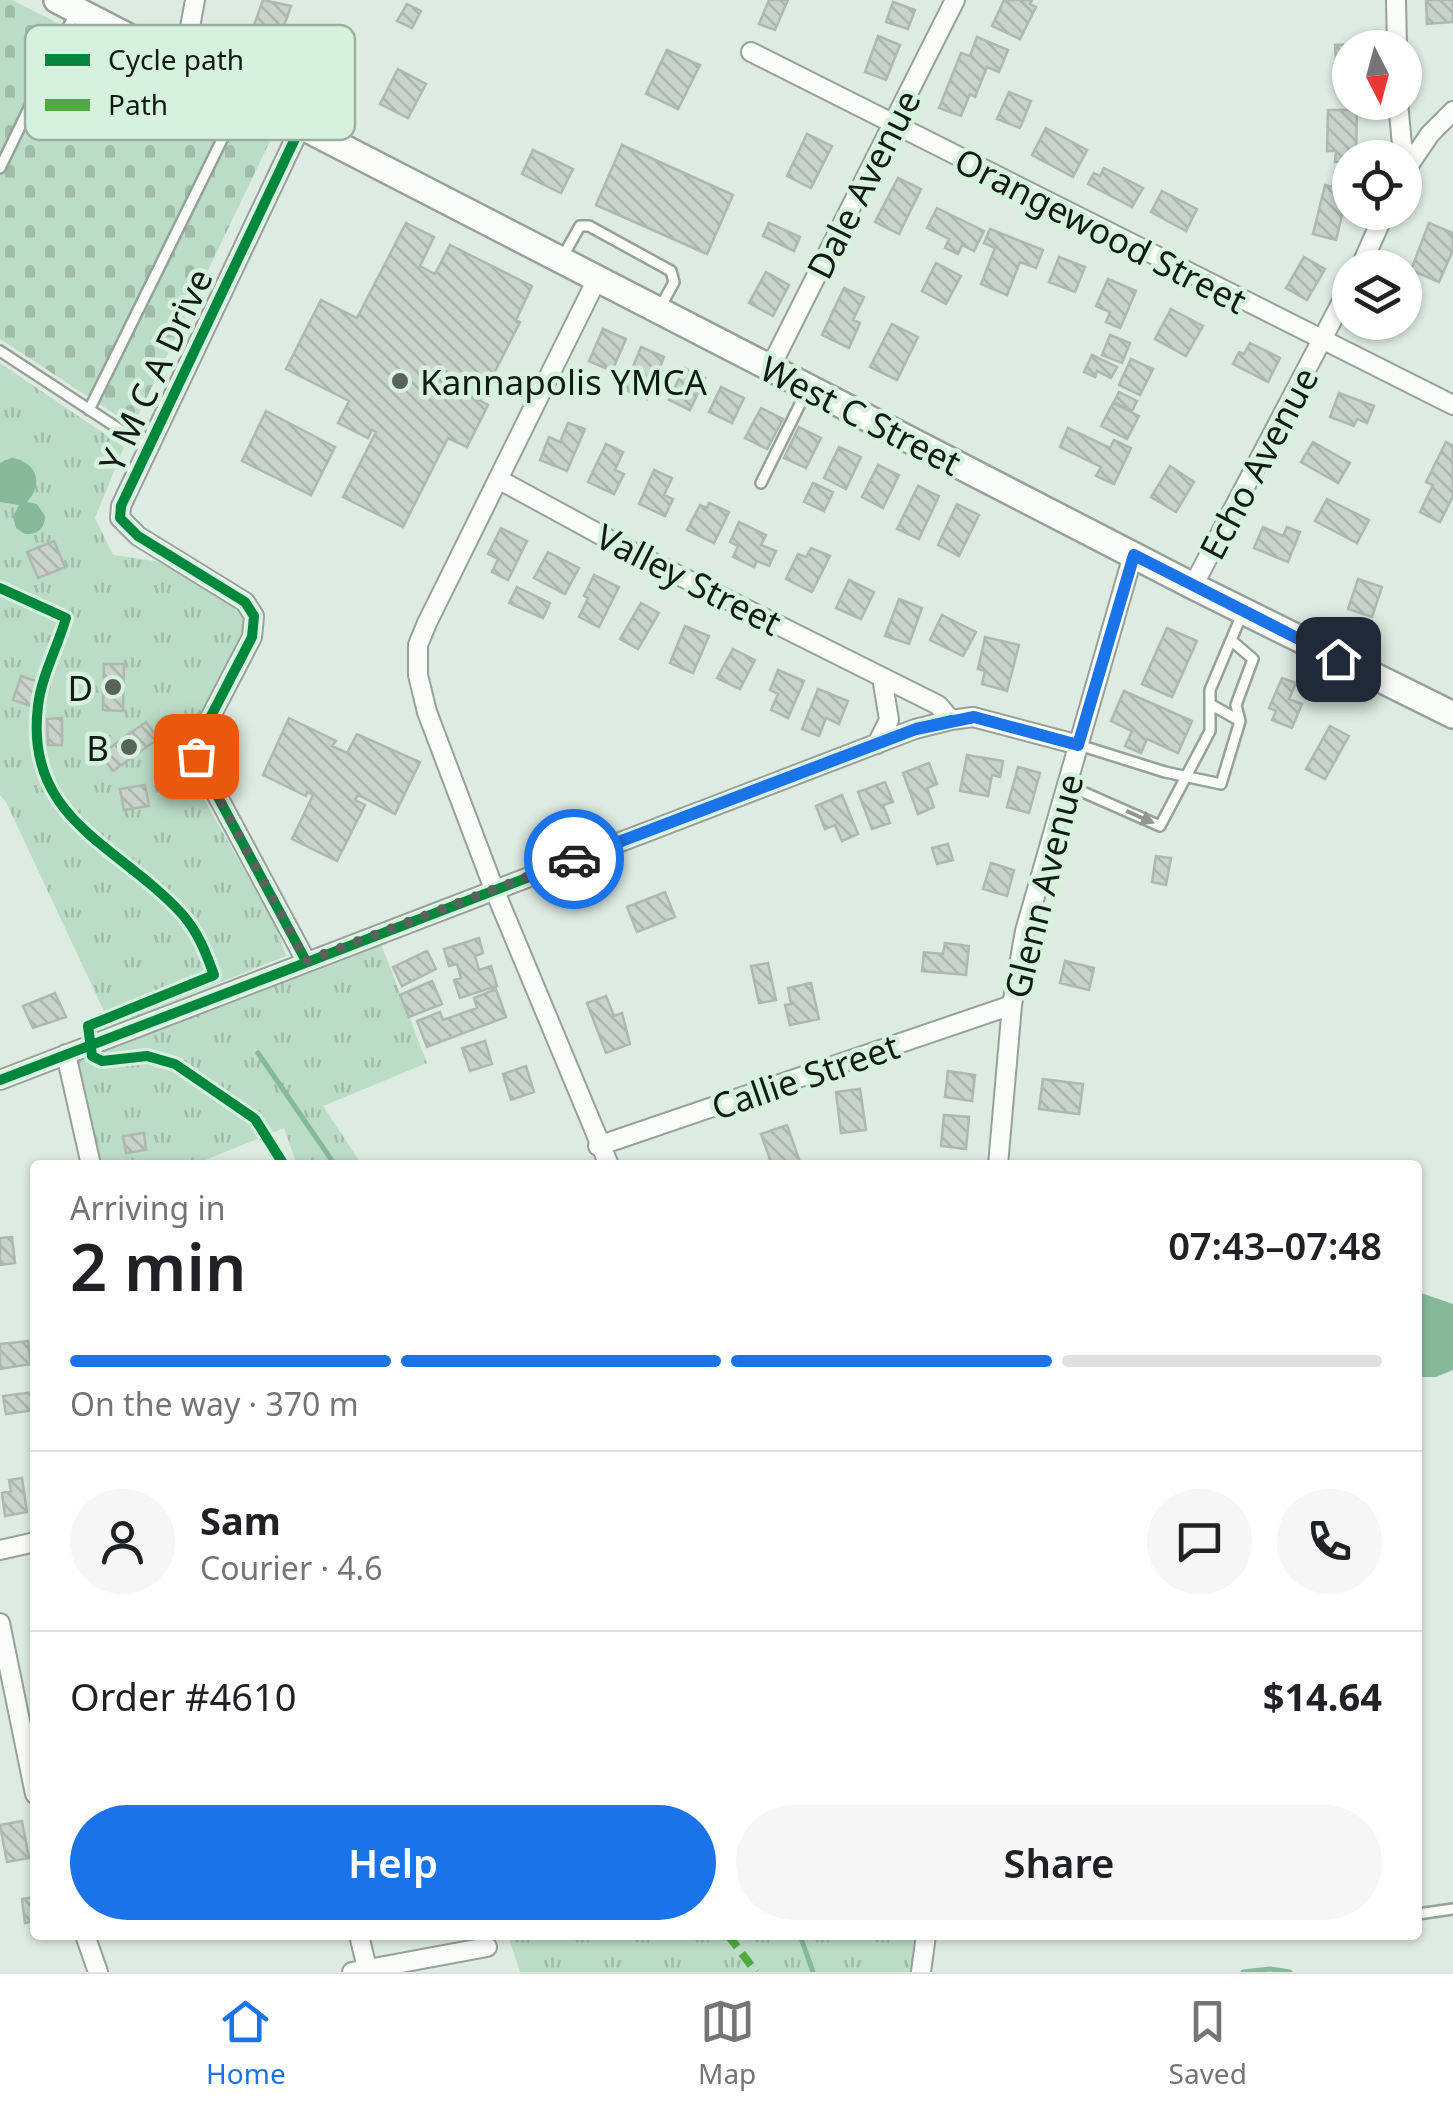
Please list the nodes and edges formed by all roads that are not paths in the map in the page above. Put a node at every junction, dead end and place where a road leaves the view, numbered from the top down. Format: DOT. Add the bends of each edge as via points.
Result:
graph roads {
  1 [pos="194,0"];
  2 [pos="955,0"];
  3 [pos="1396,0"];
  4 [pos="67,5"];
  5 [pos="106,25"];
  6 [pos="190,25"];
  7 [pos="1397,30"];
  8 [pos="751,52"];
  9 [pos="25,107"];
  10 [pos="1453,110"];
  11 [pos="892,125"];
  12 [pos="221,140"];
  13 [pos="294,140"];
  14 [pos="328,140"];
  15 [pos="1422,146"];
  16 [pos="0,168"];
  17 [pos="561,261"];
  18 [pos="597,280"];
  19 [pos="658,311"];
  20 [pos="1332,321"];
  21 [pos="1322,340"];
  22 [pos="0,351"];
  23 [pos="770,368"];
  24 [pos="808,388"];
  25 [pos="1453,405"];
  26 [pos="89,410"];
  27 [pos="148,448"];
  28 [pos="498,479"];
  29 [pos="762,483"];
  30 [pos="1134,555"];
  31 [pos="1194,586"];
  32 [pos="1243,611"];
  33 [pos="1232,642"];
  34 [pos="882,678"];
  35 [pos="1210,704"];
  36 [pos="1453,715"];
  37 [pos="951,720"];
  38 [pos="1240,720"];
  39 [pos="877,744"];
  40 [pos="1078,745"];
  41 [pos="1188,776"];
  42 [pos="1067,785"];
  43 [pos="494,889"];
  44 [pos="306,961"];
  45 [pos="1012,1005"];
  46 [pos="66,1054"];
  47 [pos="0,1080"];
  48 [pos="598,1146"];
  49 [pos="90,1160"];
  50 [pos="606,1160"];
  51 [pos="998,1160"];
  52 [pos="30,1543"];
  53 [pos="0,1550"];
  54 [pos="0,1623"];
  55 [pos="30,1770"];
  56 [pos="1453,1908"];
  57 [pos="1422,1913"];
  58 [pos="87,1940"];
  59 [pos="359,1940"];
  60 [pos="925,1940"];
  61 [pos="488,1947"];
  62 [pos="359,1970"];
  63 [pos="98,1972"];
  64 [pos="921,1972"];
  1 -- 6 [label="street"];
  2 -- 11 [label="street, Dale Avenue"];
  3 -- 7 [label="street"];
  4 -- 5 [label="main road, West C Street"];
  8 -- 11 [label="street, Orangewood Street"];
  9 -- 16 [label="lane"];
  10 -- 15 [label="street"];
  11 -- 21 [label="street, Orangewood Street"];
  11 -- 23 [label="street, Dale Avenue"];
  12 -- 26 [label="lane"];
  13 -- 27 [label="street, Y M C A Drive"];
  14 -- 17 [label="main road, West C Street"];
  17 -- 18 [label="main road, West C Street"];
  17 -- 19 [label="lane" via="580,226 589,226 672,271 674,282"];
  18 -- 19 [label="main road, West C Street"];
  18 -- 28 [label="street"];
  19 -- 23 [label="main road, West C Street"];
  20 -- 21 [label="street, Echo Avenue"];
  21 -- 25 [label="street, Orangewood Street"];
  21 -- 31 [label="street, Echo Avenue"];
  22 -- 26 [label="lane"];
  23 -- 24 [label="main road, West C Street"];
  24 -- 29 [label="lane"];
  24 -- 30 [label="main road, West C Street"];
  26 -- 27 [label="lane"];
  27 -- 44 [label="street, Y M C A Drive" via="120,518 244,602 254,616 252,637 196,756"];
  28 -- 34 [label="street, Valley Street"];
  28 -- 43 [label="street" via="418,645 427,712"];
  30 -- 31 [label="main road, West C Street"];
  30 -- 40 [label="street, Glenn Avenue"];
  31 -- 32 [label="main road, West C Street"];
  32 -- 33 [label="lane"];
  32 -- 36 [label="main road, West C Street"];
  33 -- 35 [label="lane"];
  33 -- 38 [label="lane" via="1253,659 1236,705"];
  34 -- 37 [label="street, Valley Street" via="938,705"];
  34 -- 39 [label="street" via="889,720"];
  35 -- 38 [label="lane"];
  35 -- 41 [label="lane" via="1210,731"];
  37 -- 39 [label="street"];
  37 -- 40 [label="street" via="974,717"];
  38 -- 41 [label="lane" via="1221,784"];
  39 -- 43 [label="street"];
  40 -- 41 [label="lane"];
  40 -- 42 [label="street, Glenn Avenue"];
  42 -- 41 [label="lane, one-way" via="1160,826"];
  42 -- 45 [label="street, Glenn Avenue"];
  43 -- 44 [label="street"];
  43 -- 48 [label="street"];
  44 -- 46 [label="street"];
  45 -- 48 [label="street, Callie Street"];
  45 -- 51 [label="street, Glenn Avenue"];
  46 -- 47 [label="street"];
  46 -- 49 [label="street"];
  48 -- 50 [label="street"];
  52 -- 53 [label="street"];
  54 -- 55 [label="street"];
  56 -- 57 [label="lane"];
  58 -- 63 [label="street"];
  59 -- 62 [label="street"];
  60 -- 64 [label="street"];
  61 -- 62 [label="street"];
}
